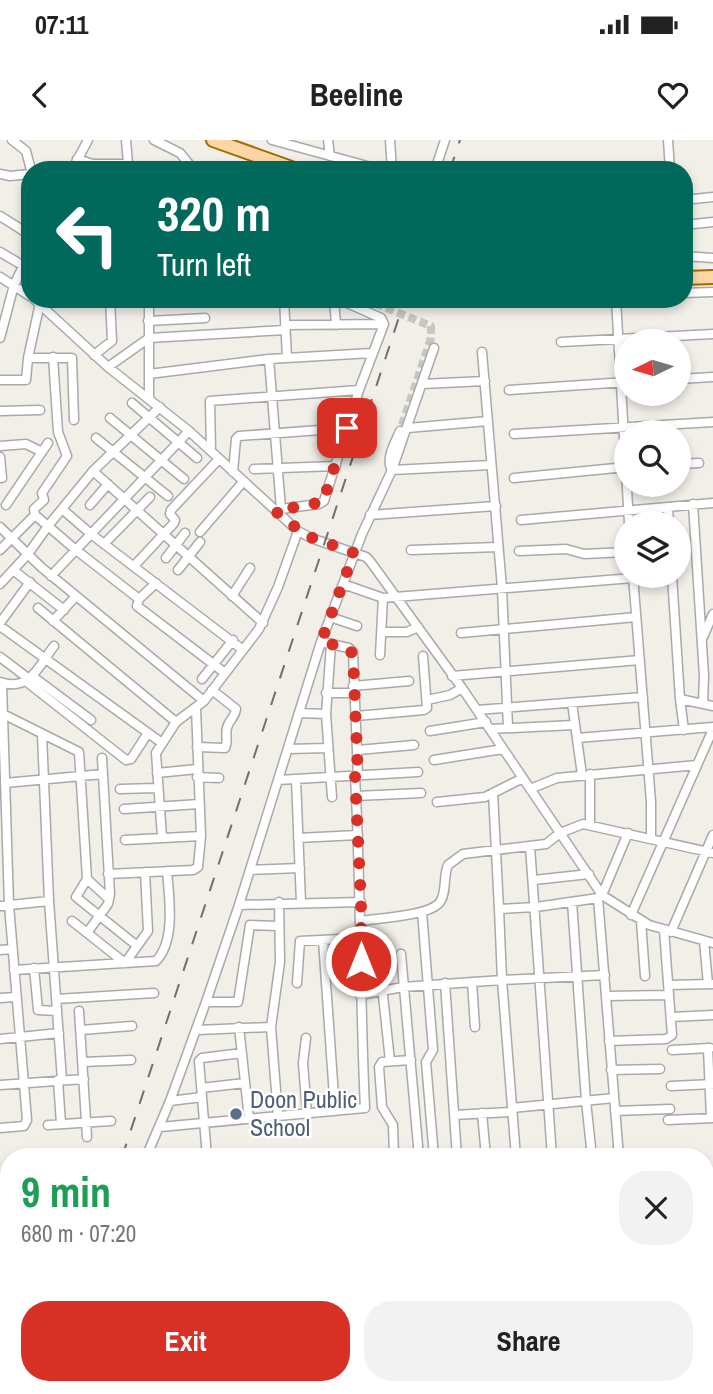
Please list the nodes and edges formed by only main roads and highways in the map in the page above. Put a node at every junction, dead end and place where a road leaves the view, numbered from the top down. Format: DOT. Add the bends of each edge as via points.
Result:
graph roads {
  1 [pos="213,140"];
  2 [pos="272,161"];
  3 [pos="713,277"];
  4 [pos="693,278"];
  1 -- 2 [label="main road"];
  3 -- 4 [label="main road"];
}
